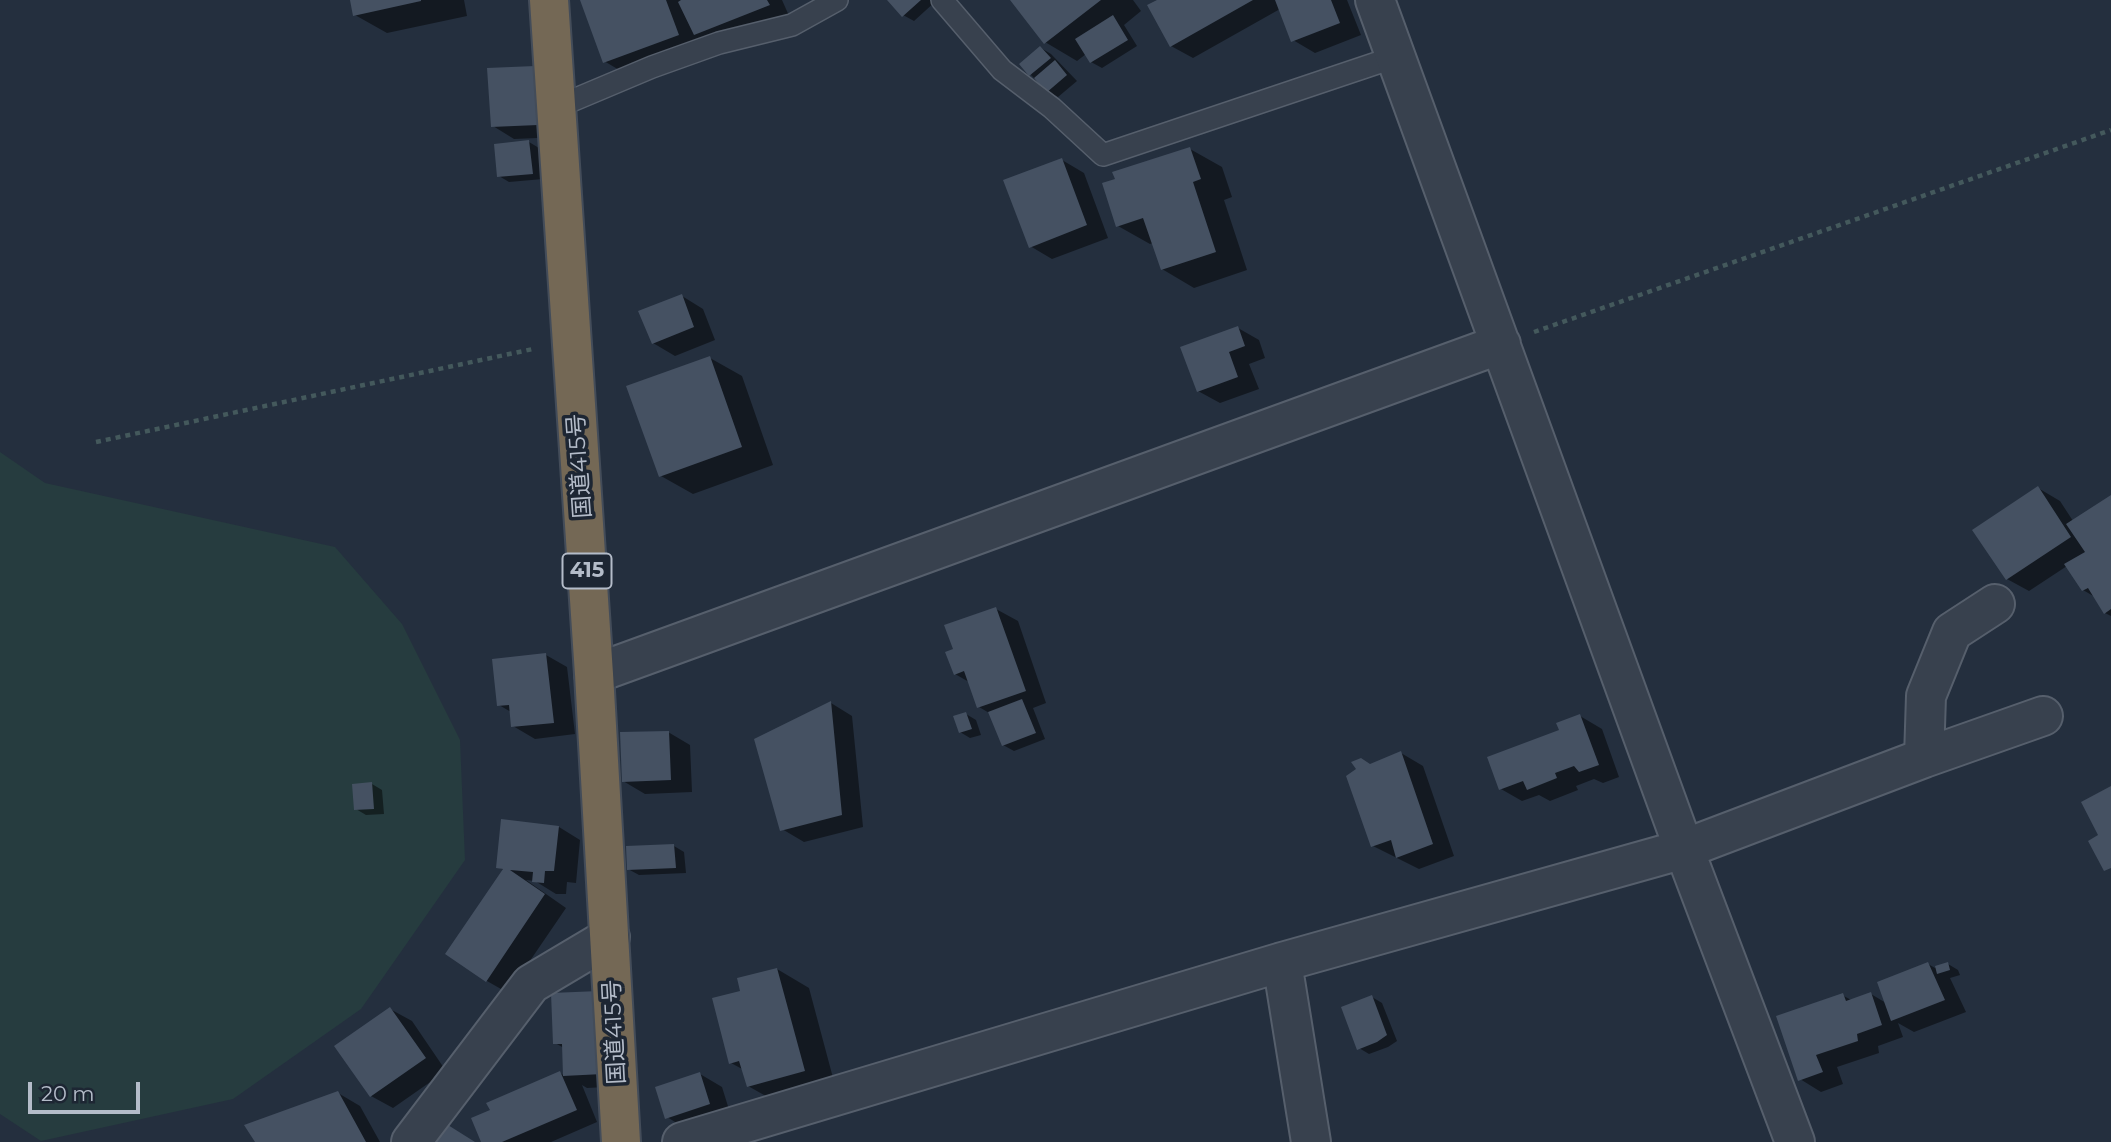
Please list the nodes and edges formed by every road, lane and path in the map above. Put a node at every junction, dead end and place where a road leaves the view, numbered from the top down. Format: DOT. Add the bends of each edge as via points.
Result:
graph roads {
  1 [pos="549,0"];
  2 [pos="837,0"];
  3 [pos="942,0"];
  4 [pos="1375,0"];
  5 [pos="1395,57"];
  6 [pos="557,107"];
  7 [pos="2111,130"];
  8 [pos="572,341"];
  9 [pos="1501,344"];
  10 [pos="96,442"];
  11 [pos="1995,604"];
  12 [pos="594,674"];
  13 [pos="2043,716"];
  14 [pos="1924,758"];
  15 [pos="1684,849"];
  16 [pos="610,937"];
  17 [pos="1282,962"];
  18 [pos="411,1142"];
  19 [pos="621,1142"];
  20 [pos="682,1142"];
  21 [pos="1311,1142"];
  22 [pos="1795,1142"];
  1 -- 6 [label="highway, 国道415号 / 415"];
  2 -- 6 [label="lane" via="792,25 708,47"];
  3 -- 5 [label="lane" via="1002,70 1103,155"];
  4 -- 5 [label="street"];
  5 -- 9 [label="street"];
  6 -- 8 [label="highway, 国道415号 / 415"];
  7 -- 9 [label="path"];
  8 -- 10 [label="path"];
  8 -- 12 [label="highway, 国道415号 / 415"];
  9 -- 12 [label="street"];
  9 -- 15 [label="street"];
  11 -- 14 [label="street" via="1952,632 1926,696"];
  12 -- 16 [label="highway, 国道415号 / 415"];
  13 -- 14 [label="street"];
  14 -- 15 [label="street"];
  15 -- 17 [label="street"];
  15 -- 22 [label="street"];
  16 -- 18 [label="street" via="531,984"];
  16 -- 19 [label="highway, 国道415号 / 415"];
  17 -- 20 [label="street"];
  17 -- 21 [label="street"];
}
